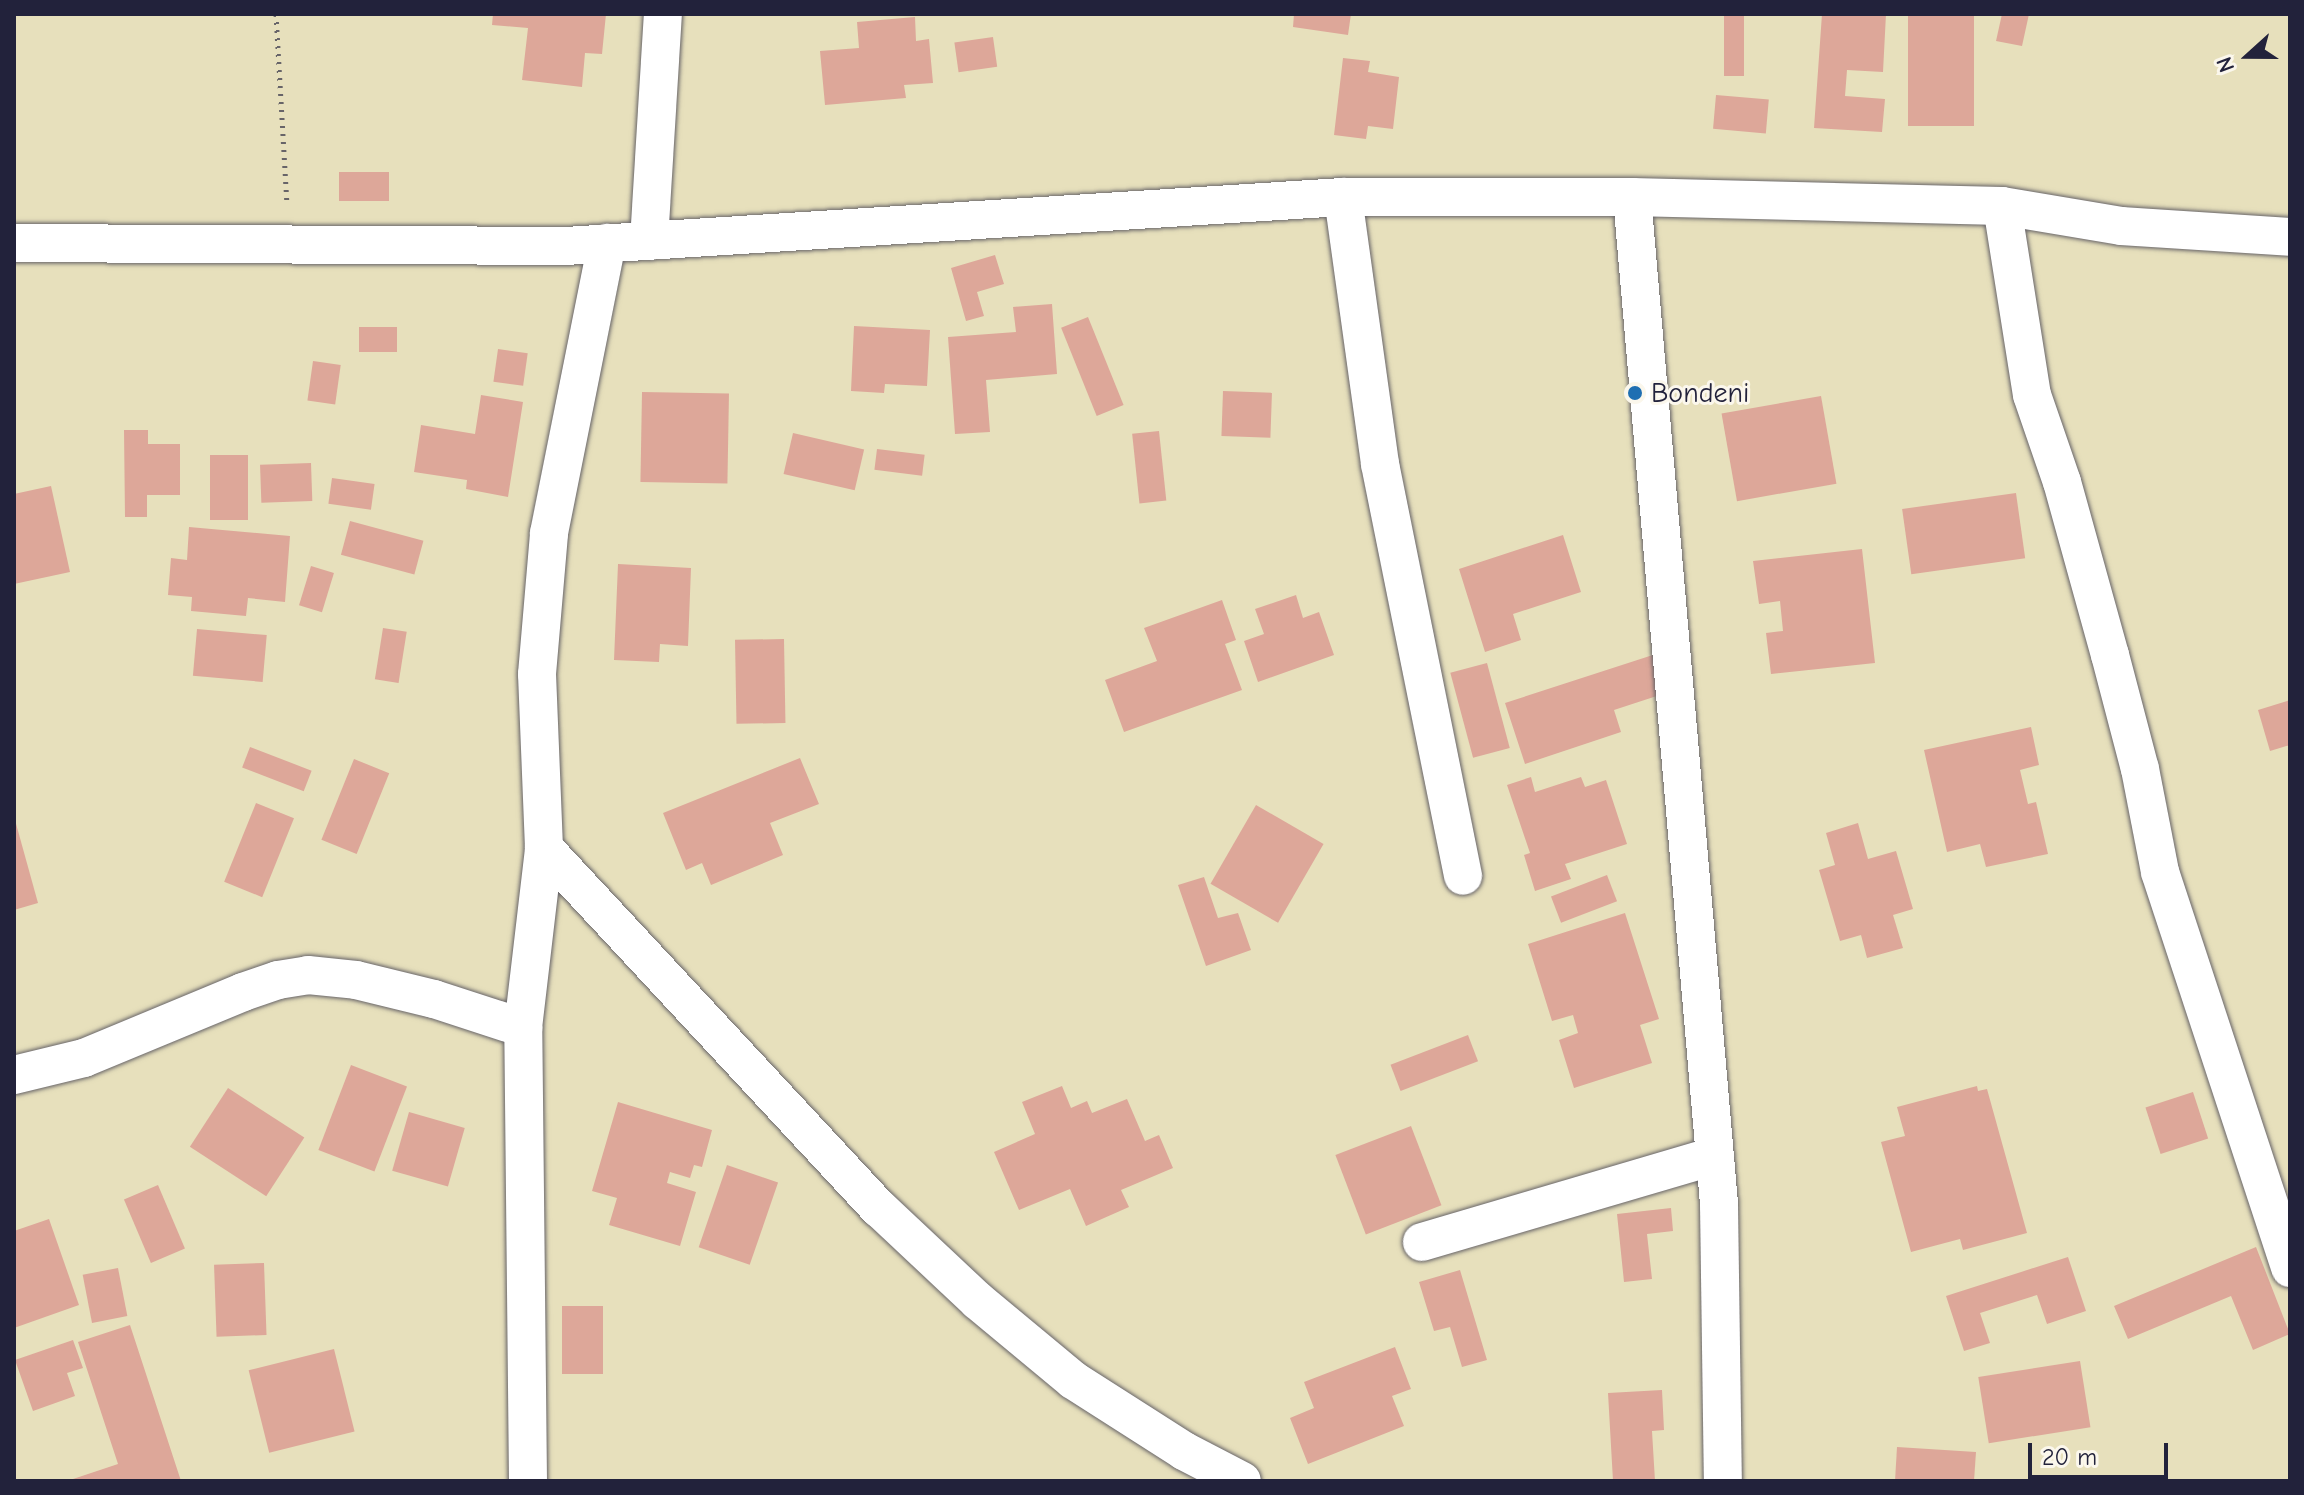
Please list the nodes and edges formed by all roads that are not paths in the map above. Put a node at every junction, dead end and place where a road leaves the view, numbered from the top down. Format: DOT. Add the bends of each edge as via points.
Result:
graph roads {
  1 [pos="663,14"];
  2 [pos="1343,197"];
  3 [pos="1632,197"];
  4 [pos="2002,206"];
  5 [pos="2289,228"];
  6 [pos="649,241"];
  7 [pos="14,243"];
  8 [pos="607,243"];
  9 [pos="544,848"];
  10 [pos="1463,876"];
  11 [pos="523,1028"];
  12 [pos="14,1075"];
  13 [pos="1715,1156"];
  14 [pos="1422,1242"];
  15 [pos="2290,1268"];
  16 [pos="528,1481"];
  17 [pos="1242,1481"];
  18 [pos="1723,1481"];
  1 -- 6 [label="street"];
  2 -- 3 [label="street"];
  2 -- 6 [label="street"];
  2 -- 10 [label="street" via="1380,464"];
  3 -- 4 [label="street"];
  3 -- 13 [label="street"];
  4 -- 5 [label="street" via="2121,226"];
  4 -- 15 [label="street" via="2032,395 2106,640 2160,872"];
  6 -- 8 [label="street"];
  7 -- 8 [label="street"];
  8 -- 9 [label="street" via="549,533 537,674"];
  9 -- 11 [label="street"];
  9 -- 17 [label="street" via="880,1209 978,1301 1073,1380 1184,1451"];
  11 -- 12 [label="street" via="434,999 356,980 308,975 243,992 84,1058"];
  11 -- 16 [label="street"];
  13 -- 14 [label="street"];
  13 -- 18 [label="street"];
}
